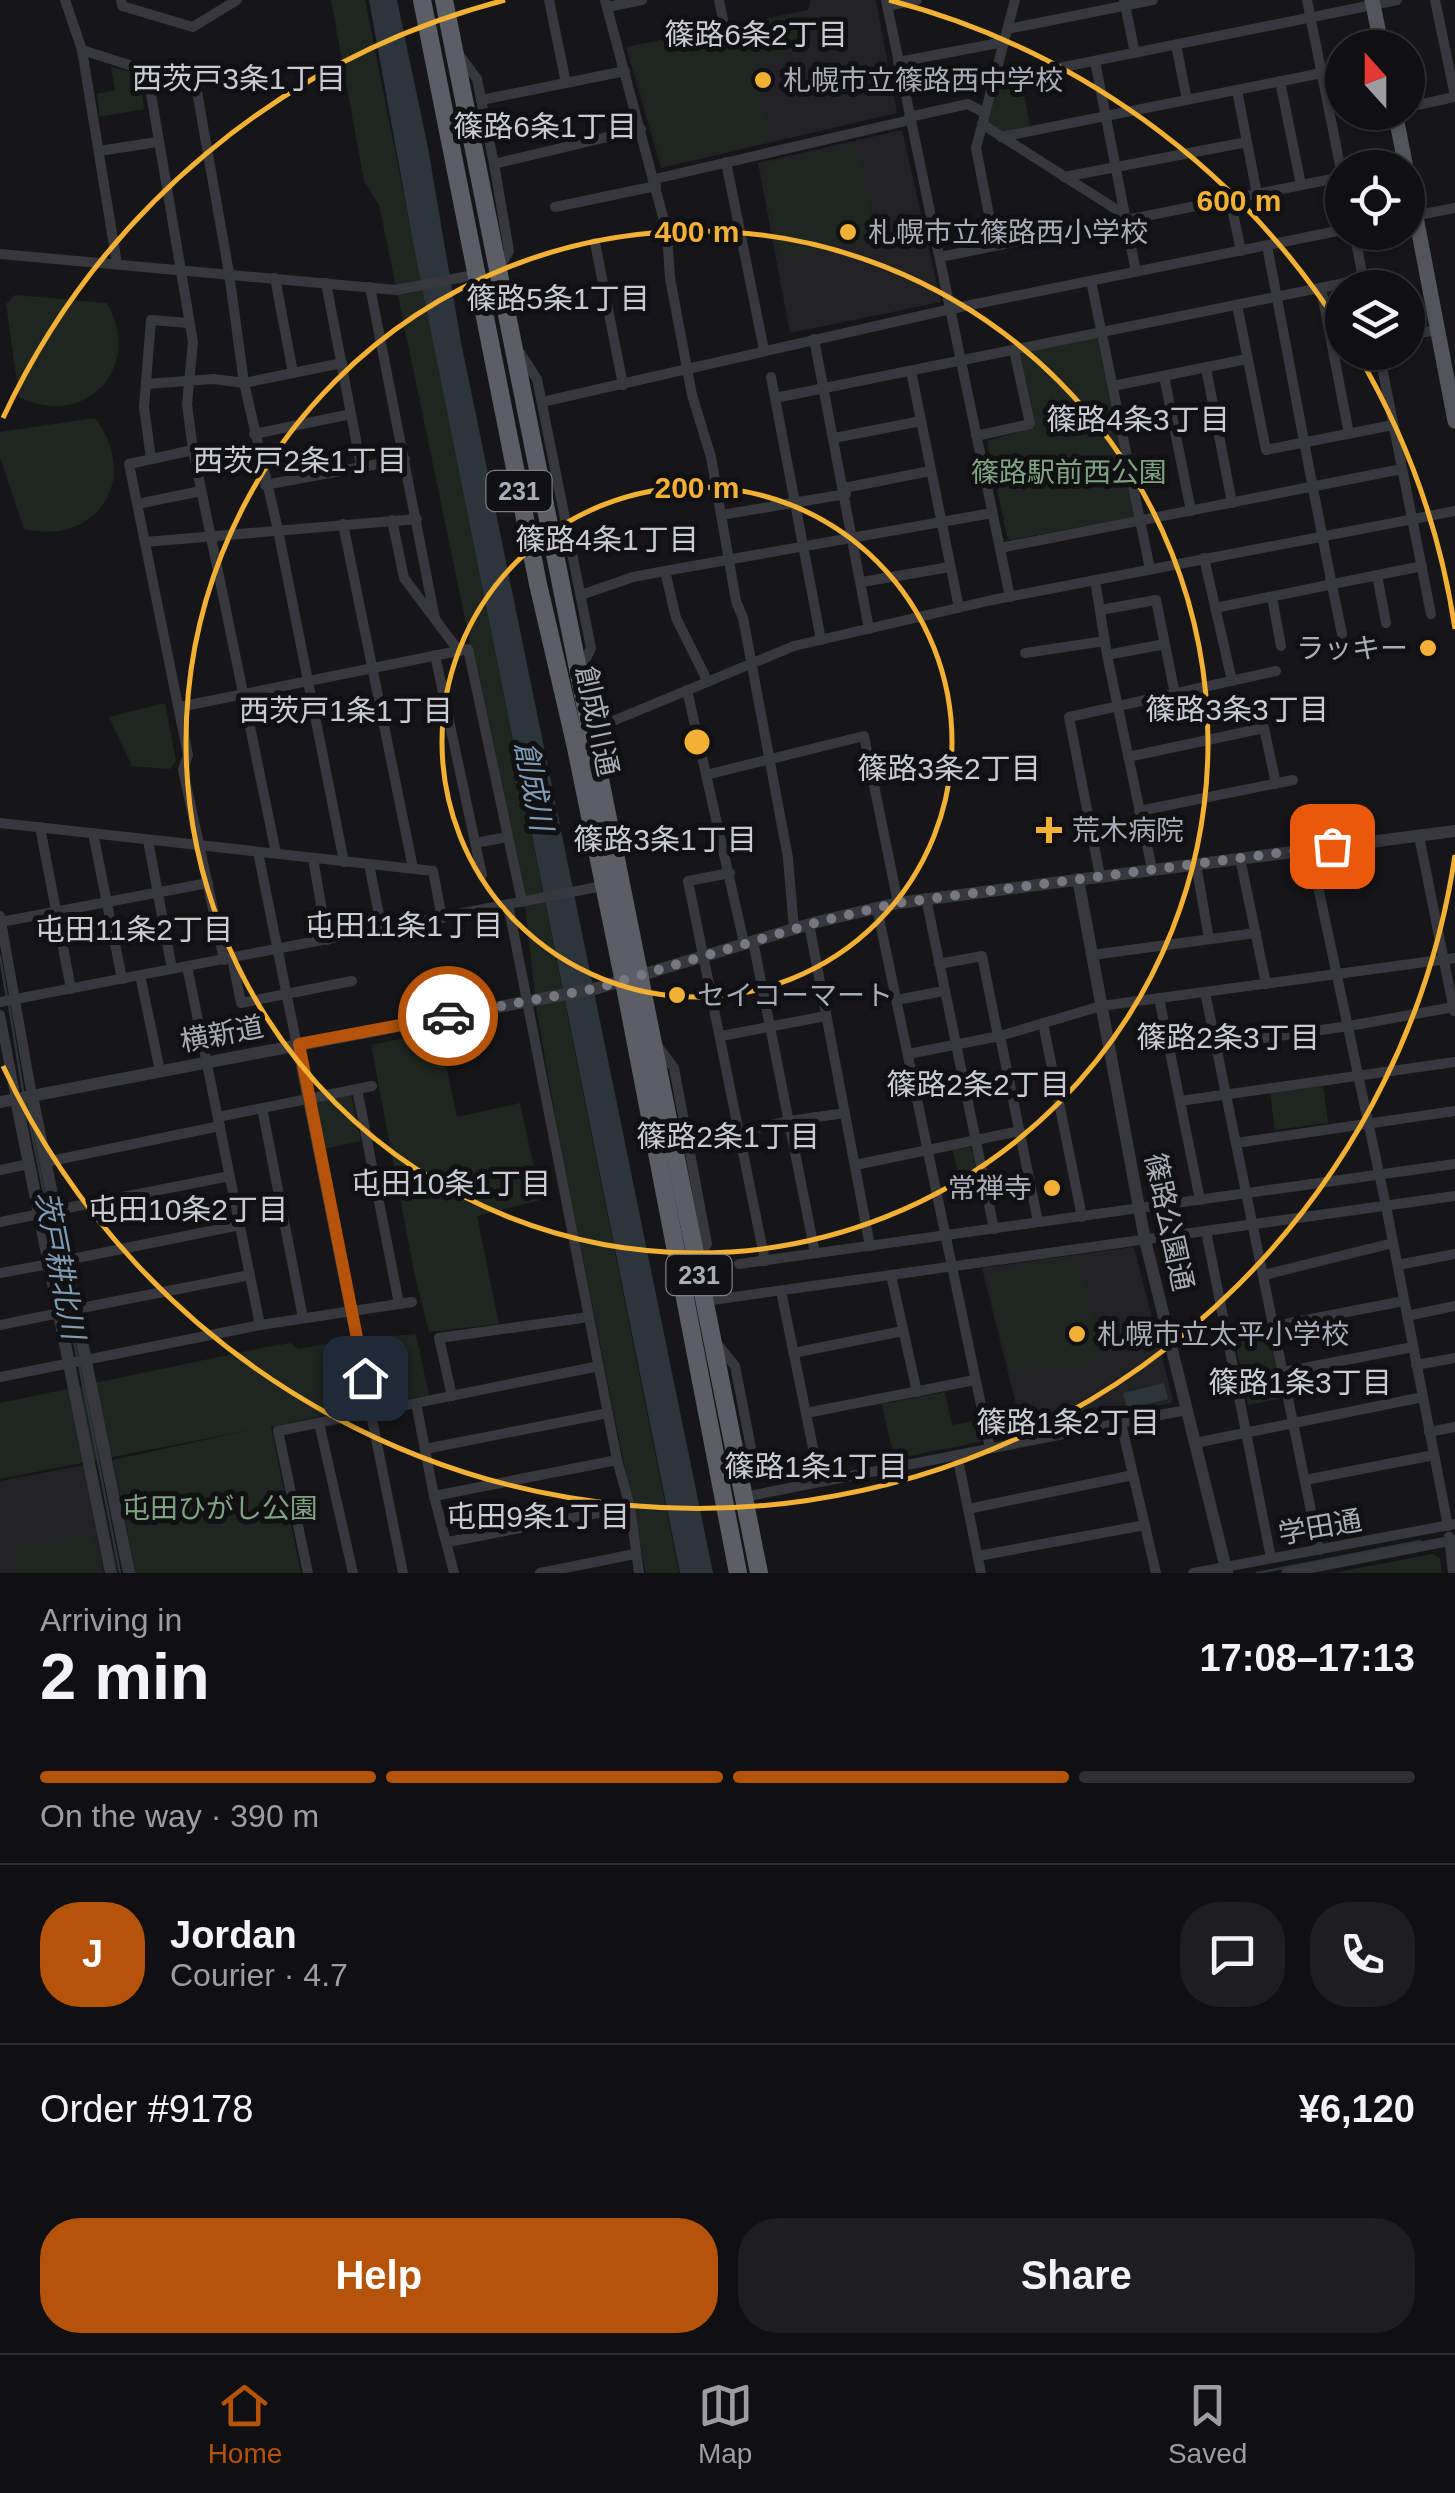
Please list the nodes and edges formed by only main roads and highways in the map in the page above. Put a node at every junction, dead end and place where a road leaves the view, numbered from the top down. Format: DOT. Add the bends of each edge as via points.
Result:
graph roads {
  1 [pos="422,0"];
  2 [pos="444,0"];
  3 [pos="1373,2"];
  4 [pos="1378,30"];
  5 [pos="1418,250"];
  6 [pos="1449,363"];
  7 [pos="1455,421"];
  8 [pos="561,580"];
  9 [pos="538,584"];
  10 [pos="582,732"];
  11 [pos="632,978"];
  12 [pos="738,1573"];
  13 [pos="759,1573"];
  1 -- 9 [label="highway, 創成川通 / 231" via="470,276"];
  2 -- 8 [label="highway, 創成川通 / 231"];
  3 -- 4 [label="main road"];
  5 -- 6 [label="main road"];
  6 -- 7 [label="main road"];
  8 -- 9 [label="highway"];
  8 -- 10 [label="highway, 創成川通 / 231" via="579,673"];
  9 -- 10 [label="highway, 創成川通 / 231"];
  10 -- 11 [label="highway, 創成川通 / 231"];
  11 -- 12 [label="highway, 創成川通 / 231"];
  11 -- 13 [label="highway, 創成川通 / 231" via="652,1039"];
}
